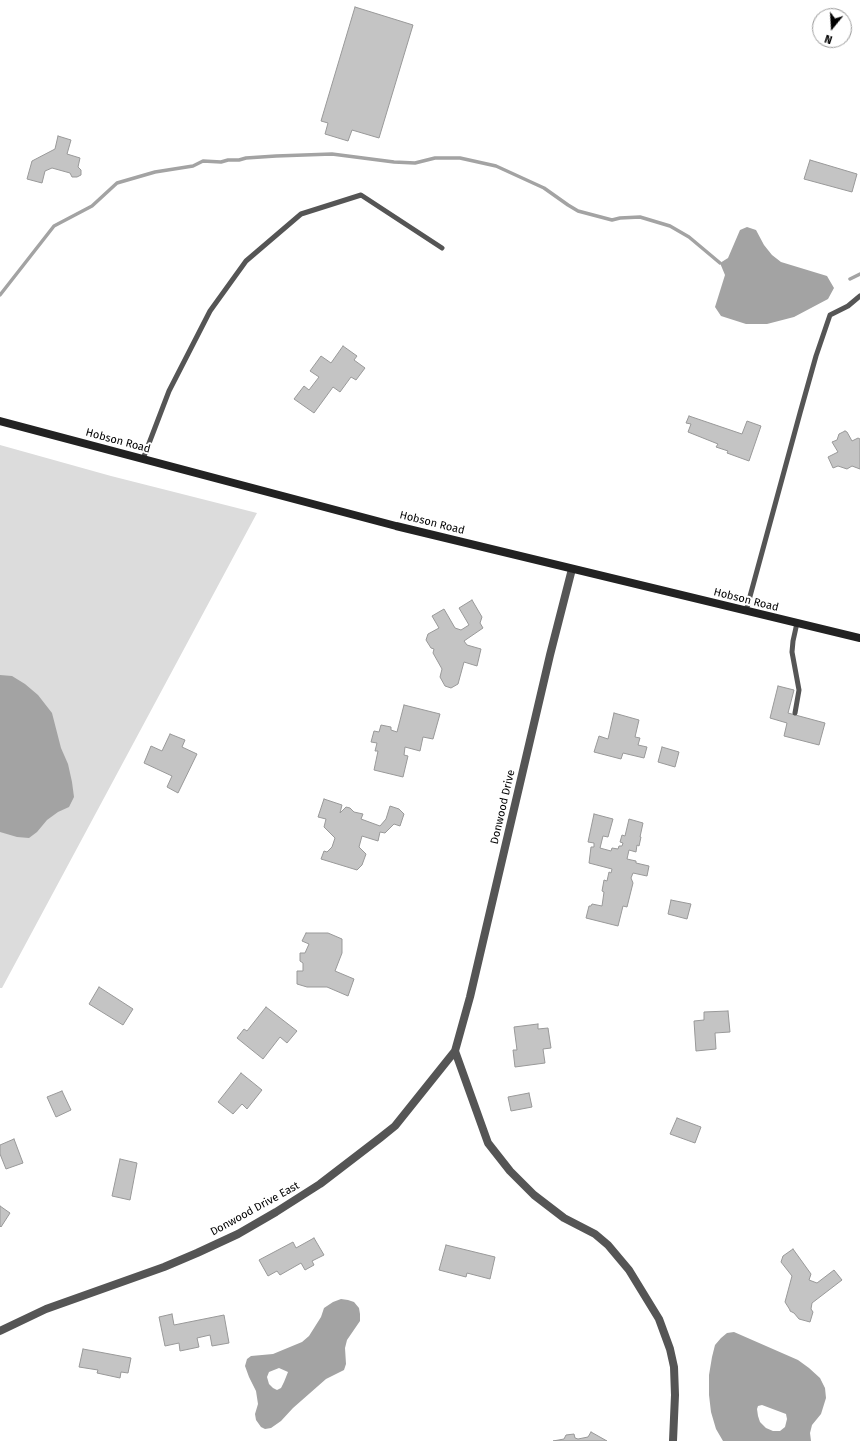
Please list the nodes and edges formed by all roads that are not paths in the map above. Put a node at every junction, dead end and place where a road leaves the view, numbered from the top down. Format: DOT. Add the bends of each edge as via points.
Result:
graph roads {
  1 [pos="442,248"];
  2 [pos="860,296"];
  3 [pos="0,420"];
  4 [pos="143,459"];
  5 [pos="572,569"];
  6 [pos="746,611"];
  7 [pos="798,623"];
  8 [pos="860,638"];
  9 [pos="795,713"];
  10 [pos="455,1051"];
  11 [pos="0,1331"];
  12 [pos="673,1441"];
  1 -- 4 [label="lane" via="360,194 302,214 246,261 210,311 169,391"];
  2 -- 6 [label="lane" via="830,316 816,356"];
  3 -- 4 [label="main road, Hobson Road"];
  4 -- 5 [label="main road, Hobson Road" via="396,526"];
  5 -- 6 [label="main road, Hobson Road"];
  5 -- 10 [label="street, Donwood Drive" via="472,990"];
  6 -- 7 [label="main road, Hobson Road"];
  7 -- 8 [label="main road, Hobson Road"];
  7 -- 9 [label="lane" via="792,652 799,690"];
  10 -- 11 [label="street, Donwood Drive East" via="395,1126 320,1184 276,1212 238,1234 190,1256 58,1304"];
  10 -- 12 [label="street" via="488,1143 510,1171 534,1195 564,1218 596,1234 608,1245 629,1270 659,1318 674,1367"];
}
